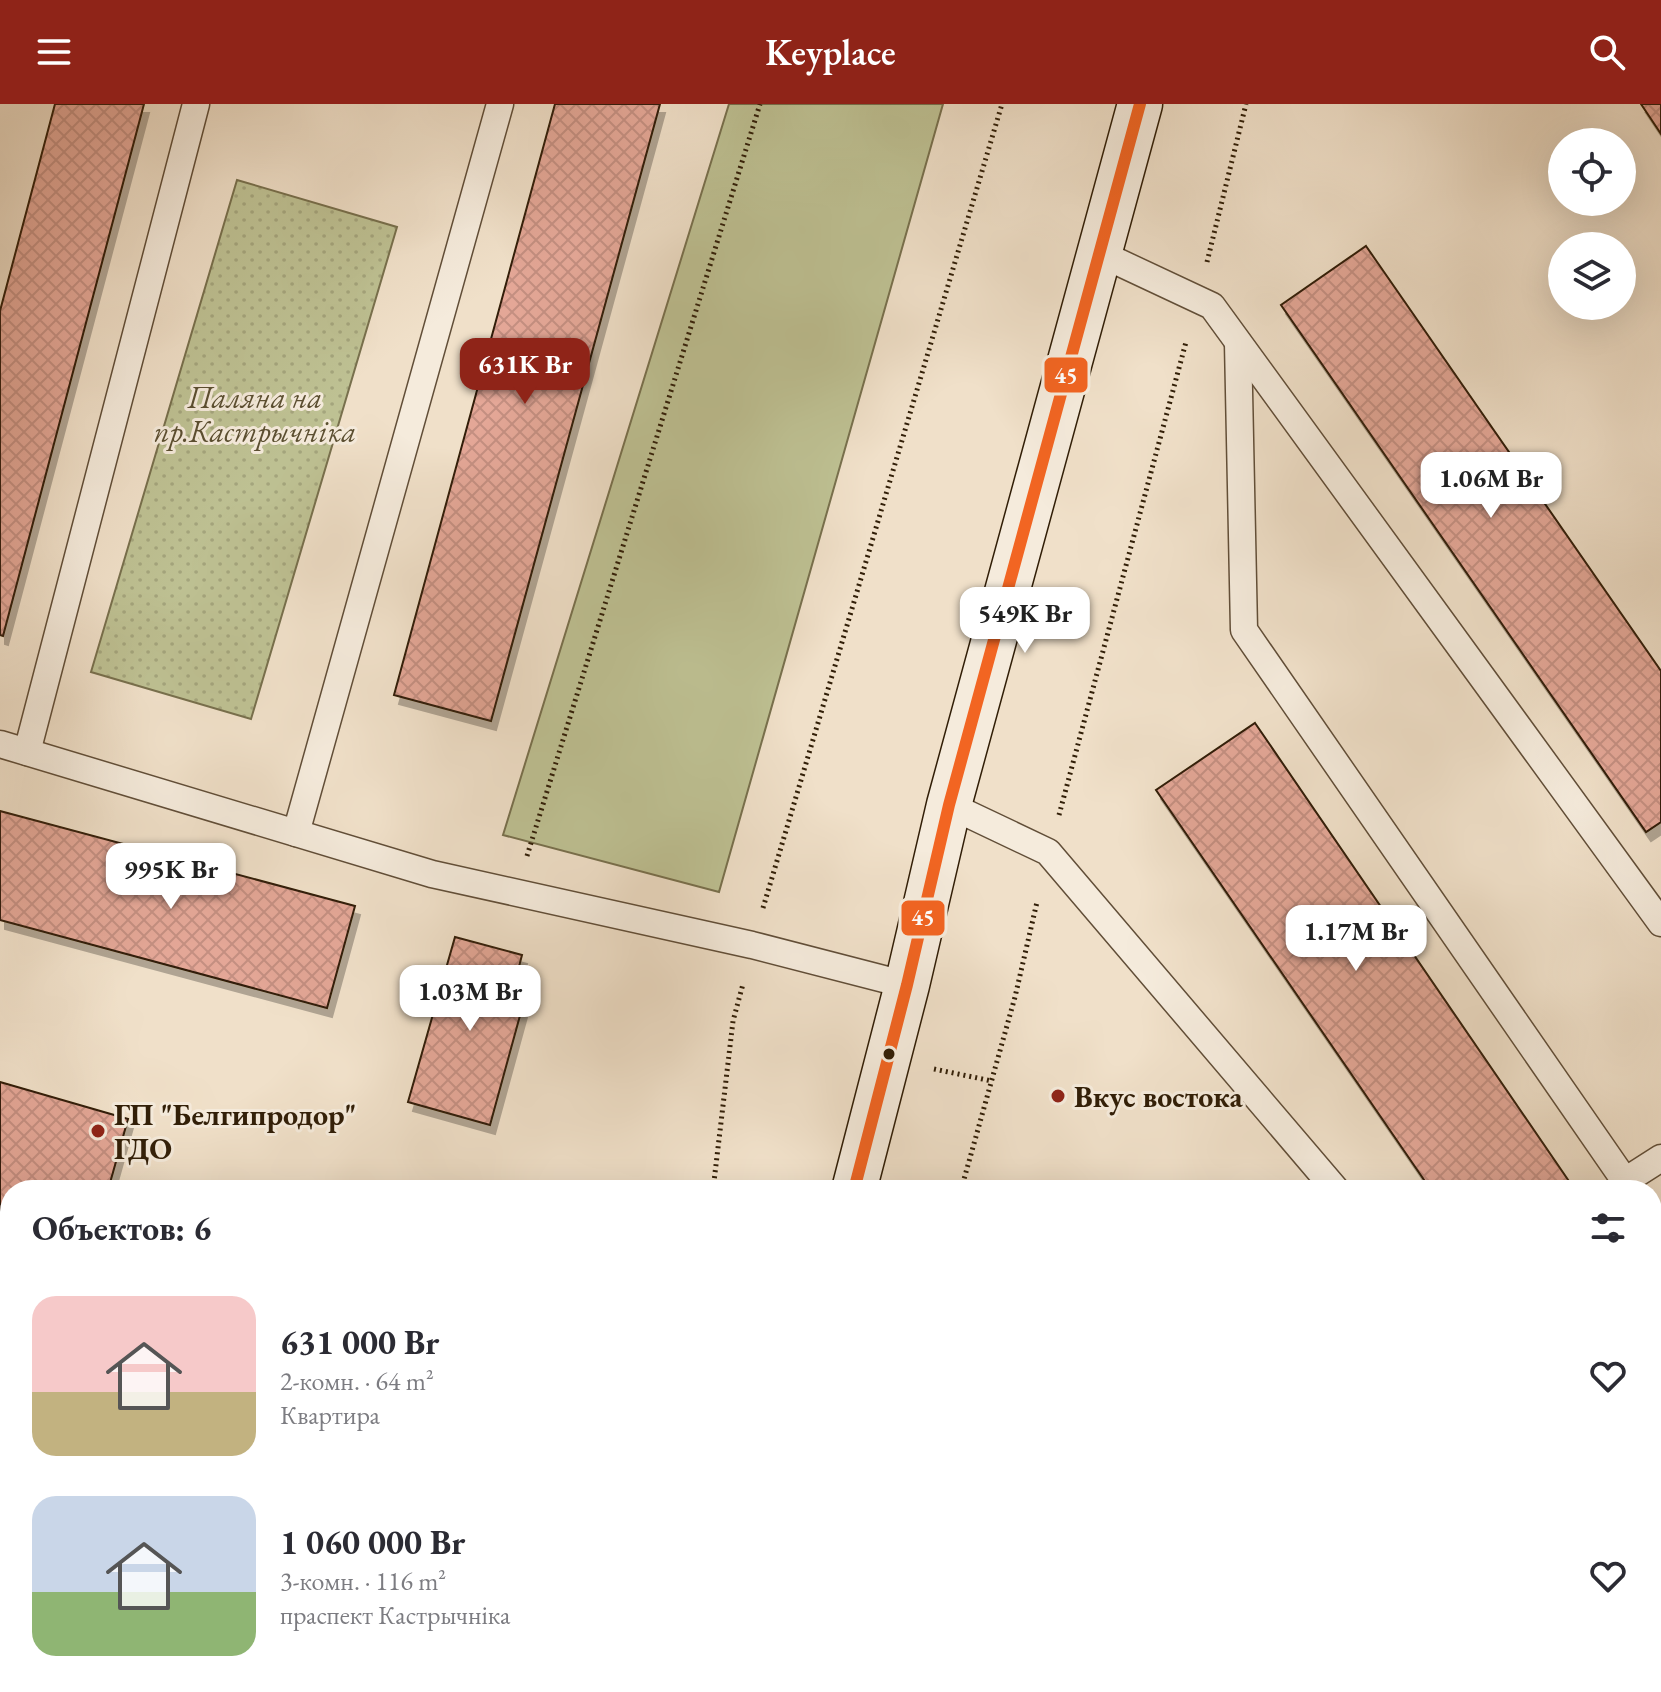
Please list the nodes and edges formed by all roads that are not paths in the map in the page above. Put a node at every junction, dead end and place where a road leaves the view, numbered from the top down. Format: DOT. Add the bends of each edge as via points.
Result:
graph roads {
  1 [pos="196,104"];
  2 [pos="500,104"];
  3 [pos="1140,104"];
  4 [pos="1099,253"];
  5 [pos="1238,343"];
  6 [pos="0,744"];
  7 [pos="27,752"];
  8 [pos="949,805"];
  9 [pos="296,833"];
  10 [pos="1661,923"];
  11 [pos="907,985"];
  12 [pos="1661,1158"];
  13 [pos="857,1180"];
  14 [pos="1327,1180"];
  15 [pos="1624,1180"];
  16 [pos="1627,1180"];
  1 -- 7 [label="lane"];
  2 -- 9 [label="lane"];
  3 -- 4 [label="main road"];
  4 -- 5 [label="lane" via="1212,306"];
  4 -- 8 [label="main road"];
  5 -- 10 [label="lane"];
  5 -- 15 [label="lane" via="1244,630"];
  6 -- 7 [label="lane"];
  7 -- 9 [label="lane"];
  8 -- 11 [label="main road"];
  8 -- 14 [label="lane" via="1048,852"];
  9 -- 11 [label="lane" via="432,874"];
  11 -- 13 [label="main road"];
  12 -- 16 [label="lane"];
}
